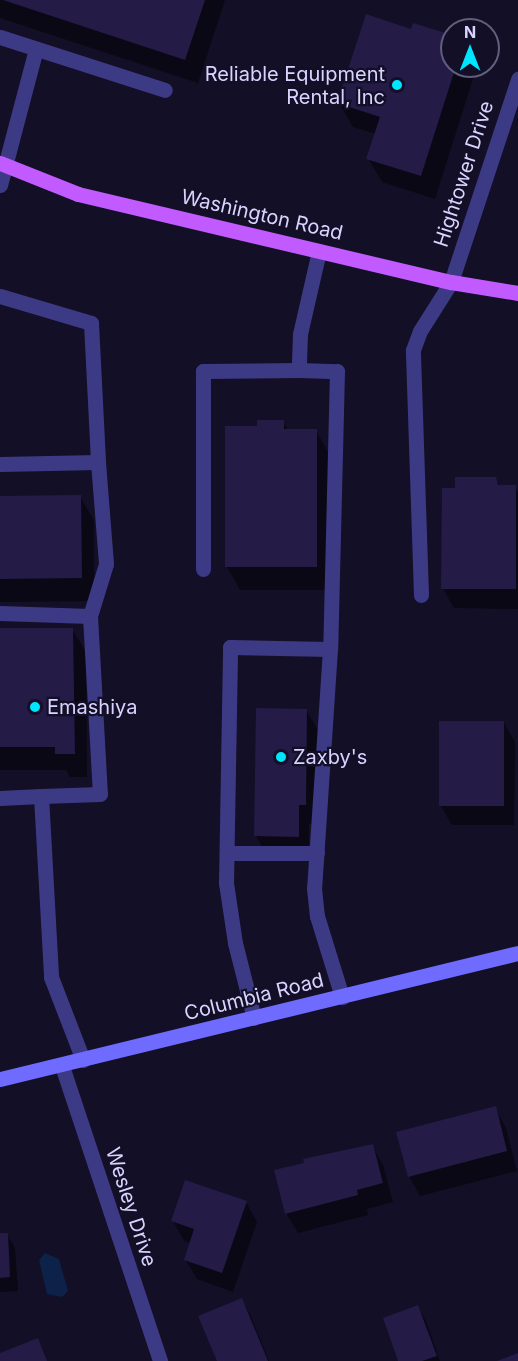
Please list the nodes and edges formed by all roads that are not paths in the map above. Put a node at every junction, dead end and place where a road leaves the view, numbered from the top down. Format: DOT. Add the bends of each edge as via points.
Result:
graph roads {
  1 [pos="0,37"];
  2 [pos="36,49"];
  3 [pos="518,79"];
  4 [pos="165,90"];
  5 [pos="3,164"];
  6 [pos="0,185"];
  7 [pos="319,251"];
  8 [pos="451,282"];
  9 [pos="518,293"];
  10 [pos="0,296"];
  11 [pos="299,370"];
  12 [pos="98,462"];
  13 [pos="0,464"];
  14 [pos="203,569"];
  15 [pos="420,596"];
  16 [pos="0,614"];
  17 [pos="90,616"];
  18 [pos="330,649"];
  19 [pos="41,796"];
  20 [pos="0,798"];
  21 [pos="227,853"];
  22 [pos="316,853"];
  23 [pos="518,953"];
  24 [pos="342,997"];
  25 [pos="255,1018"];
  26 [pos="83,1060"];
  27 [pos="62,1066"];
  28 [pos="0,1079"];
  29 [pos="160,1361"];
  1 -- 2 [label="street"];
  2 -- 4 [label="street"];
  2 -- 5 [label="street"];
  3 -- 8 [label="street, Hightower Drive"];
  5 -- 6 [label="street"];
  5 -- 7 [label="main road, Washington Road" via="78,194"];
  7 -- 8 [label="main road, Washington Road"];
  7 -- 11 [label="street" via="300,334"];
  8 -- 9 [label="main road, Washington Road"];
  8 -- 15 [label="street, Hightower Drive" via="420,331 413,350"];
  10 -- 12 [label="street" via="91,323"];
  11 -- 14 [label="street" via="203,371"];
  11 -- 18 [label="street" via="337,371"];
  12 -- 13 [label="street"];
  12 -- 17 [label="street" via="106,564"];
  16 -- 17 [label="street"];
  17 -- 19 [label="street" via="100,794"];
  18 -- 21 [label="street" via="230,647"];
  18 -- 22 [label="street"];
  19 -- 20 [label="street"];
  19 -- 26 [label="street" via="51,977"];
  21 -- 22 [label="street"];
  21 -- 25 [label="street" via="226,883 235,943"];
  22 -- 24 [label="street" via="317,916"];
  23 -- 24 [label="main road, Columbia Road"];
  24 -- 25 [label="main road, Columbia Road"];
  25 -- 26 [label="main road, Columbia Road"];
  26 -- 27 [label="main road, Columbia Road"];
  27 -- 28 [label="main road, Columbia Road"];
  27 -- 29 [label="street, Wesley Drive"];
}
